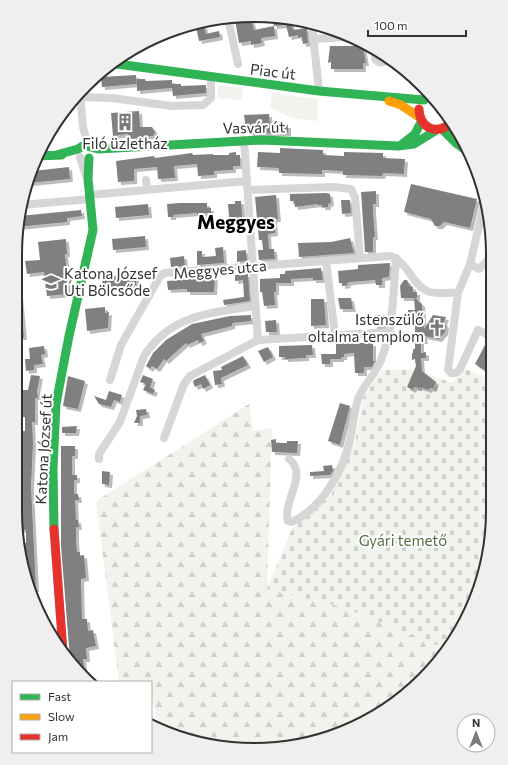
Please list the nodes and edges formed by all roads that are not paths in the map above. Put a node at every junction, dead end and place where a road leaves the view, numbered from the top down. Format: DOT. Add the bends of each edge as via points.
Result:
graph roads {
  1 [pos="229,23"];
  2 [pos="312,30"];
  3 [pos="337,37"];
  4 [pos="313,38"];
  5 [pos="374,56"];
  6 [pos="385,62"];
  7 [pos="120,64"];
  8 [pos="238,64"];
  9 [pos="212,77"];
  10 [pos="319,90"];
  11 [pos="347,93"];
  12 [pos="86,94"];
  13 [pos="425,98"];
  14 [pos="426,99"];
  15 [pos="81,100"];
  16 [pos="420,119"];
  17 [pos="442,128"];
  18 [pos="244,140"];
  19 [pos="458,144"];
  20 [pos="398,146"];
  21 [pos="84,152"];
  22 [pos="44,156"];
  23 [pos="146,180"];
  24 [pos="247,181"];
  25 [pos="147,190"];
  26 [pos="248,190"];
  27 [pos="90,197"];
  28 [pos="27,204"];
  29 [pos="482,212"];
  30 [pos="360,258"];
  31 [pos="396,258"];
  32 [pos="326,261"];
  33 [pos="486,262"];
  34 [pos="470,264"];
  35 [pos="253,266"];
  36 [pos="458,292"];
  37 [pos="255,306"];
  38 [pos="390,332"];
  39 [pos="486,334"];
  40 [pos="335,335"];
  41 [pos="258,340"];
  42 [pos="110,380"];
  43 [pos="164,438"];
  44 [pos="289,459"];
  45 [pos="99,460"];
  46 [pos="62,641"];
  1 -- 8 [label="street"];
  2 -- 4 [label="street"];
  3 -- 4 [label="street"];
  4 -- 10 [label="street"];
  5 -- 6 [label="street" via="379,62"];
  7 -- 9 [label="street, Piac út"];
  9 -- 10 [label="street, Piac út"];
  9 -- 12 [label="street" via="211,98 203,105 172,106"];
  10 -- 11 [label="street, Piac út"];
  11 -- 13 [label="street, Piac út"];
  11 -- 16 [label="street" via="394,102"];
  14 -- 16 [label="street" via="420,106"];
  15 -- 21 [label="street"];
  16 -- 17 [label="street" via="426,128"];
  16 -- 20 [label="street" via="415,134"];
  17 -- 19 [label="street"];
  17 -- 20 [label="street, Vasvár út" via="414,144"];
  18 -- 20 [label="street, Vasvár út"];
  18 -- 21 [label="street, Vasvár út"];
  18 -- 24 [label="street"];
  21 -- 22 [label="street, Vasvár út"];
  21 -- 27 [label="street, Katona József út"];
  23 -- 25 [label="street"];
  24 -- 25 [label="street" via="188,182"];
  24 -- 26 [label="street"];
  25 -- 27 [label="street" via="107,190"];
  26 -- 30 [label="street" via="333,186 351,189 356,197"];
  26 -- 35 [label="street"];
  27 -- 28 [label="street"];
  27 -- 46 [label="street, Katona József út" via="93,230 56,404 53,469 54,546"];
  29 -- 34 [label="street"];
  30 -- 31 [label="street, Meggyes utca"];
  30 -- 32 [label="street, Meggyes utca"];
  31 -- 36 [label="street" via="426,291"];
  31 -- 38 [label="street"];
  32 -- 35 [label="street, Meggyes utca"];
  32 -- 40 [label="street"];
  33 -- 34 [label="street" via="479,269"];
  34 -- 36 [label="street"];
  35 -- 37 [label="street"];
  35 -- 42 [label="street, Meggyes utca" via="162,274 121,345"];
  36 -- 39 [label="street" via="448,366 451,373 460,370 478,330"];
  37 -- 41 [label="street"];
  37 -- 45 [label="street" via="186,319 164,334 144,356 120,422 99,454"];
  38 -- 40 [label="street"];
  38 -- 44 [label="street" via="381,360 359,397 350,441 342,463 326,493 306,514 292,522 288,521 286,514 296,481 296,471"];
  40 -- 41 [label="street"];
  41 -- 43 [label="street" via="190,376 184,384"];
}
